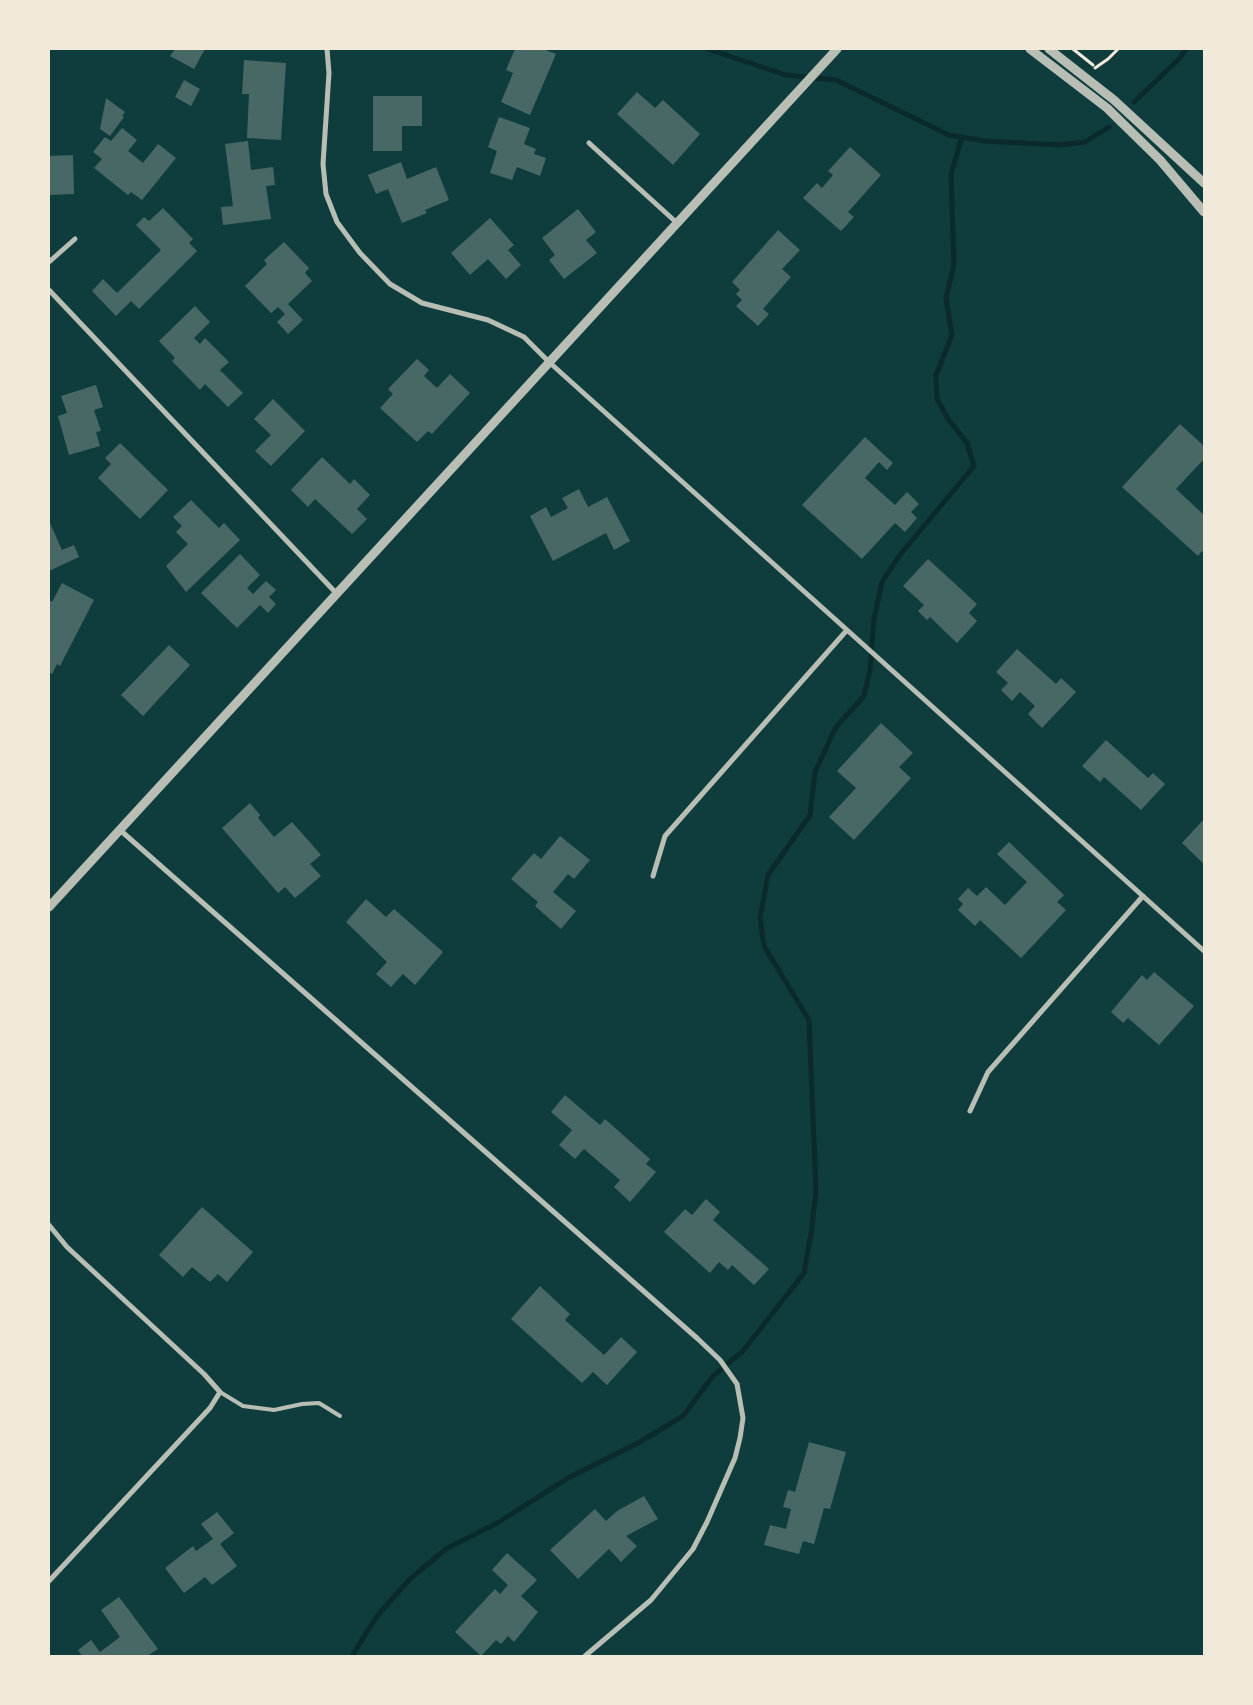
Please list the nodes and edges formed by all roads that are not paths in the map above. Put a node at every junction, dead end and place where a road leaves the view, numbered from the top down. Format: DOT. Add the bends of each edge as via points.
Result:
graph roads {
  1 [pos="327,49"];
  2 [pos="837,49"];
  3 [pos="1030,49"];
  4 [pos="1049,49"];
  5 [pos="589,143"];
  6 [pos="1204,183"];
  7 [pos="1204,212"];
  8 [pos="677,223"];
  9 [pos="75,239"];
  10 [pos="49,262"];
  11 [pos="49,290"];
  12 [pos="549,362"];
  13 [pos="337,594"];
  14 [pos="846,630"];
  15 [pos="120,830"];
  16 [pos="652,876"];
  17 [pos="1143,896"];
  18 [pos="49,907"];
  19 [pos="1204,952"];
  20 [pos="970,1111"];
  21 [pos="49,1226"];
  22 [pos="220,1392"];
  23 [pos="340,1416"];
  24 [pos="49,1581"];
  25 [pos="585,1656"];
  1 -- 12 [label="street" via="329,73 323,164 326,194 337,222 360,253 390,284 422,303 488,320 524,337"];
  2 -- 8 [label="street"];
  3 -- 7 [label="street" via="1107,108 1160,160"];
  4 -- 6 [label="street" via="1114,100"];
  5 -- 8 [label="street"];
  8 -- 12 [label="street"];
  9 -- 10 [label="street"];
  11 -- 13 [label="street"];
  12 -- 13 [label="street"];
  12 -- 14 [label="street"];
  13 -- 15 [label="street"];
  14 -- 16 [label="street" via="665,836"];
  14 -- 17 [label="street"];
  15 -- 18 [label="street"];
  15 -- 25 [label="street" via="698,1340 720,1360 737,1384 743,1418 735,1458 693,1549 652,1600"];
  17 -- 19 [label="street"];
  17 -- 20 [label="street" via="988,1072"];
  21 -- 22 [label="street" via="67,1247"];
  22 -- 23 [label="lane" via="243,1406 274,1410 319,1403"];
  22 -- 24 [label="street" via="210,1408"];
}
